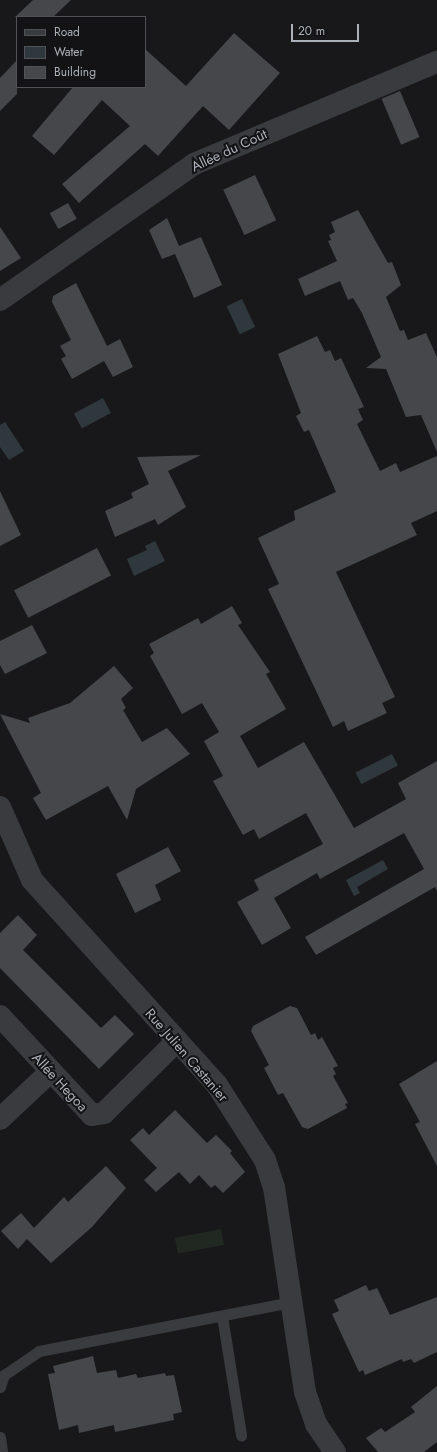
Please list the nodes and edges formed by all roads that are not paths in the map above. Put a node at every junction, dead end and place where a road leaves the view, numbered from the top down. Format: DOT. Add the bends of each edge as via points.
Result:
graph roads {
  1 [pos="437,62"];
  2 [pos="0,300"];
  3 [pos="0,807"];
  4 [pos="0,1016"];
  5 [pos="177,1041"];
  6 [pos="50,1072"];
  7 [pos="0,1119"];
  8 [pos="290,1302"];
  9 [pos="222,1316"];
  10 [pos="0,1387"];
  11 [pos="241,1435"];
  12 [pos="0,1437"];
  13 [pos="2,1452"];
  14 [pos="335,1452"];
  1 -- 2 [label="street, Allée du Coût" via="194,164"];
  3 -- 5 [label="street, Rue Julien Castanier" via="32,880 49,903"];
  4 -- 6 [label="street, Allée Hegoa"];
  5 -- 6 [label="street, Allée Hegoa" via="104,1113 92,1115"];
  5 -- 8 [label="street, Rue Julien Castanier" via="217,1085 265,1160 274,1187"];
  6 -- 7 [label="street"];
  8 -- 9 [label="lane"];
  8 -- 14 [label="street, Rue Julien Castanier" via="305,1392 316,1424"];
  9 -- 10 [label="lane" via="39,1351 4,1375"];
  9 -- 11 [label="lane"];
  12 -- 13 [label="lane"];
}
